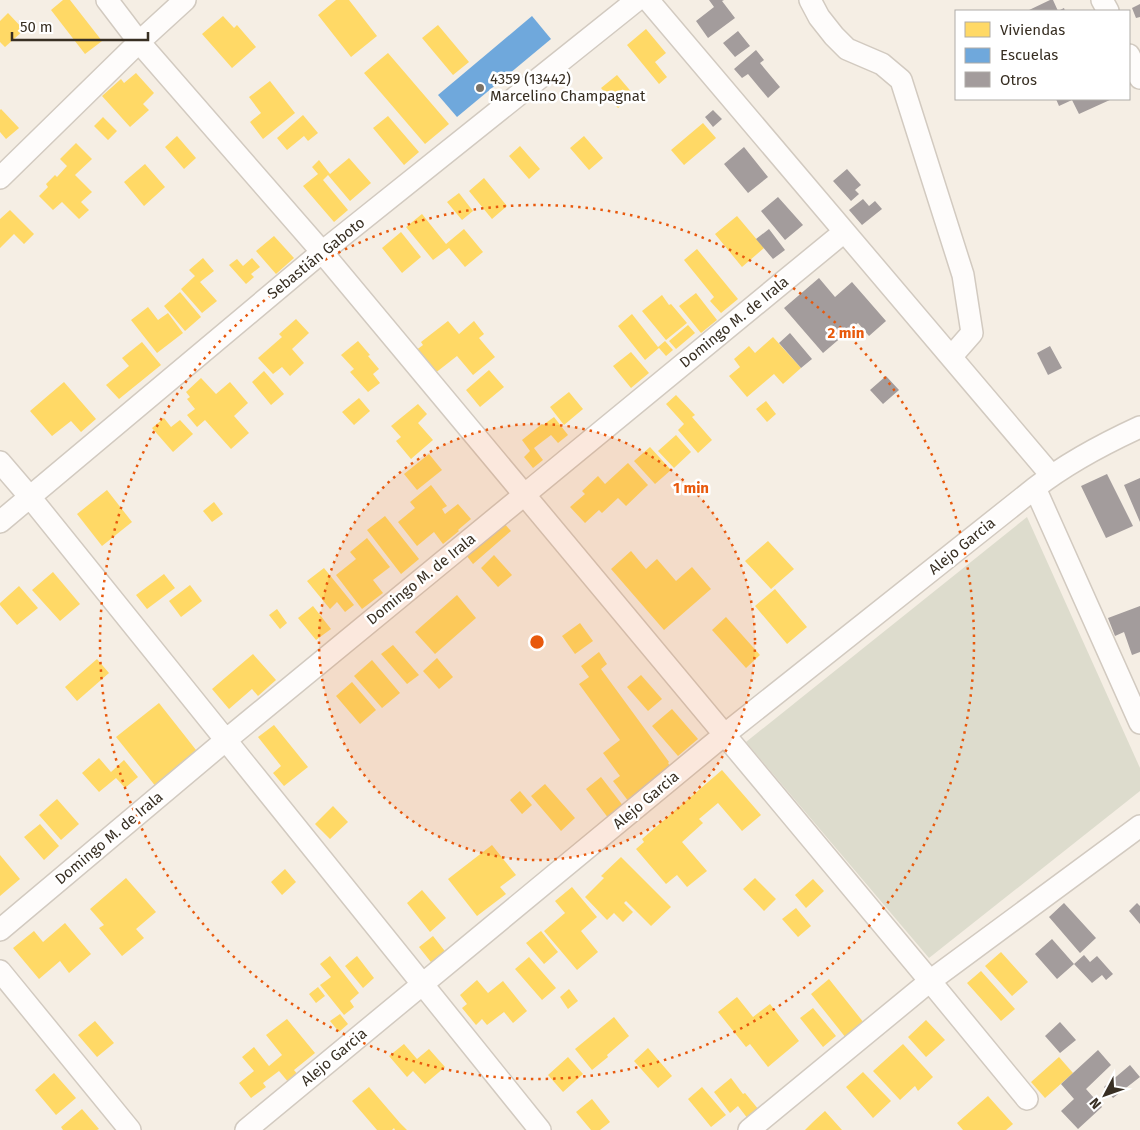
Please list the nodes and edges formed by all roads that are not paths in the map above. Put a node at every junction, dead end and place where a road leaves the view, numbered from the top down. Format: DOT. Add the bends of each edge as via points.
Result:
graph roads {
  1 [pos="106,0"];
  2 [pos="186,0"];
  3 [pos="637,0"];
  4 [pos="648,0"];
  5 [pos="810,0"];
  6 [pos="140,42"];
  7 [pos="1130,57"];
  8 [pos="1140,78"];
  9 [pos="0,178"];
  10 [pos="844,232"];
  11 [pos="322,252"];
  12 [pos="951,357"];
  13 [pos="1140,427"];
  14 [pos="0,462"];
  15 [pos="1043,482"];
  16 [pos="524,495"];
  17 [pos="30,497"];
  18 [pos="0,522"];
  19 [pos="1140,723"];
  20 [pos="724,735"];
  21 [pos="226,740"];
  22 [pos="1140,826"];
  23 [pos="0,930"];
  24 [pos="0,971"];
  25 [pos="930,981"];
  26 [pos="423,984"];
  27 [pos="1027,1099"];
  28 [pos="130,1130"];
  29 [pos="246,1130"];
  30 [pos="540,1130"];
  31 [pos="749,1130"];
  1 -- 6 [label="street"];
  2 -- 6 [label="street"];
  3 -- 11 [label="street, Sebastián Gaboto"];
  4 -- 10 [label="street"];
  5 -- 12 [label="street" via="819,17 846,49 882,64 901,80 963,274 972,334"];
  6 -- 9 [label="street"];
  6 -- 11 [label="street"];
  7 -- 8 [label="street"];
  10 -- 12 [label="street"];
  10 -- 16 [label="street, Domingo M. de Irala"];
  11 -- 16 [label="street"];
  11 -- 17 [label="street, Sebastián Gaboto"];
  12 -- 15 [label="street"];
  13 -- 15 [label="street, Alejo Garcia" via="1108,442"];
  14 -- 17 [label="street"];
  15 -- 19 [label="street"];
  15 -- 20 [label="street, Alejo Garcia"];
  16 -- 20 [label="street"];
  16 -- 21 [label="street, Domingo M. de Irala"];
  17 -- 18 [label="street, Sebastián Gaboto"];
  17 -- 21 [label="street"];
  20 -- 25 [label="street"];
  20 -- 26 [label="street, Alejo Garcia"];
  21 -- 23 [label="street, Domingo M. de Irala"];
  21 -- 26 [label="street"];
  22 -- 25 [label="street"];
  24 -- 28 [label="street"];
  25 -- 27 [label="street"];
  25 -- 31 [label="street"];
  26 -- 29 [label="street, Alejo Garcia"];
  26 -- 30 [label="street"];
}
